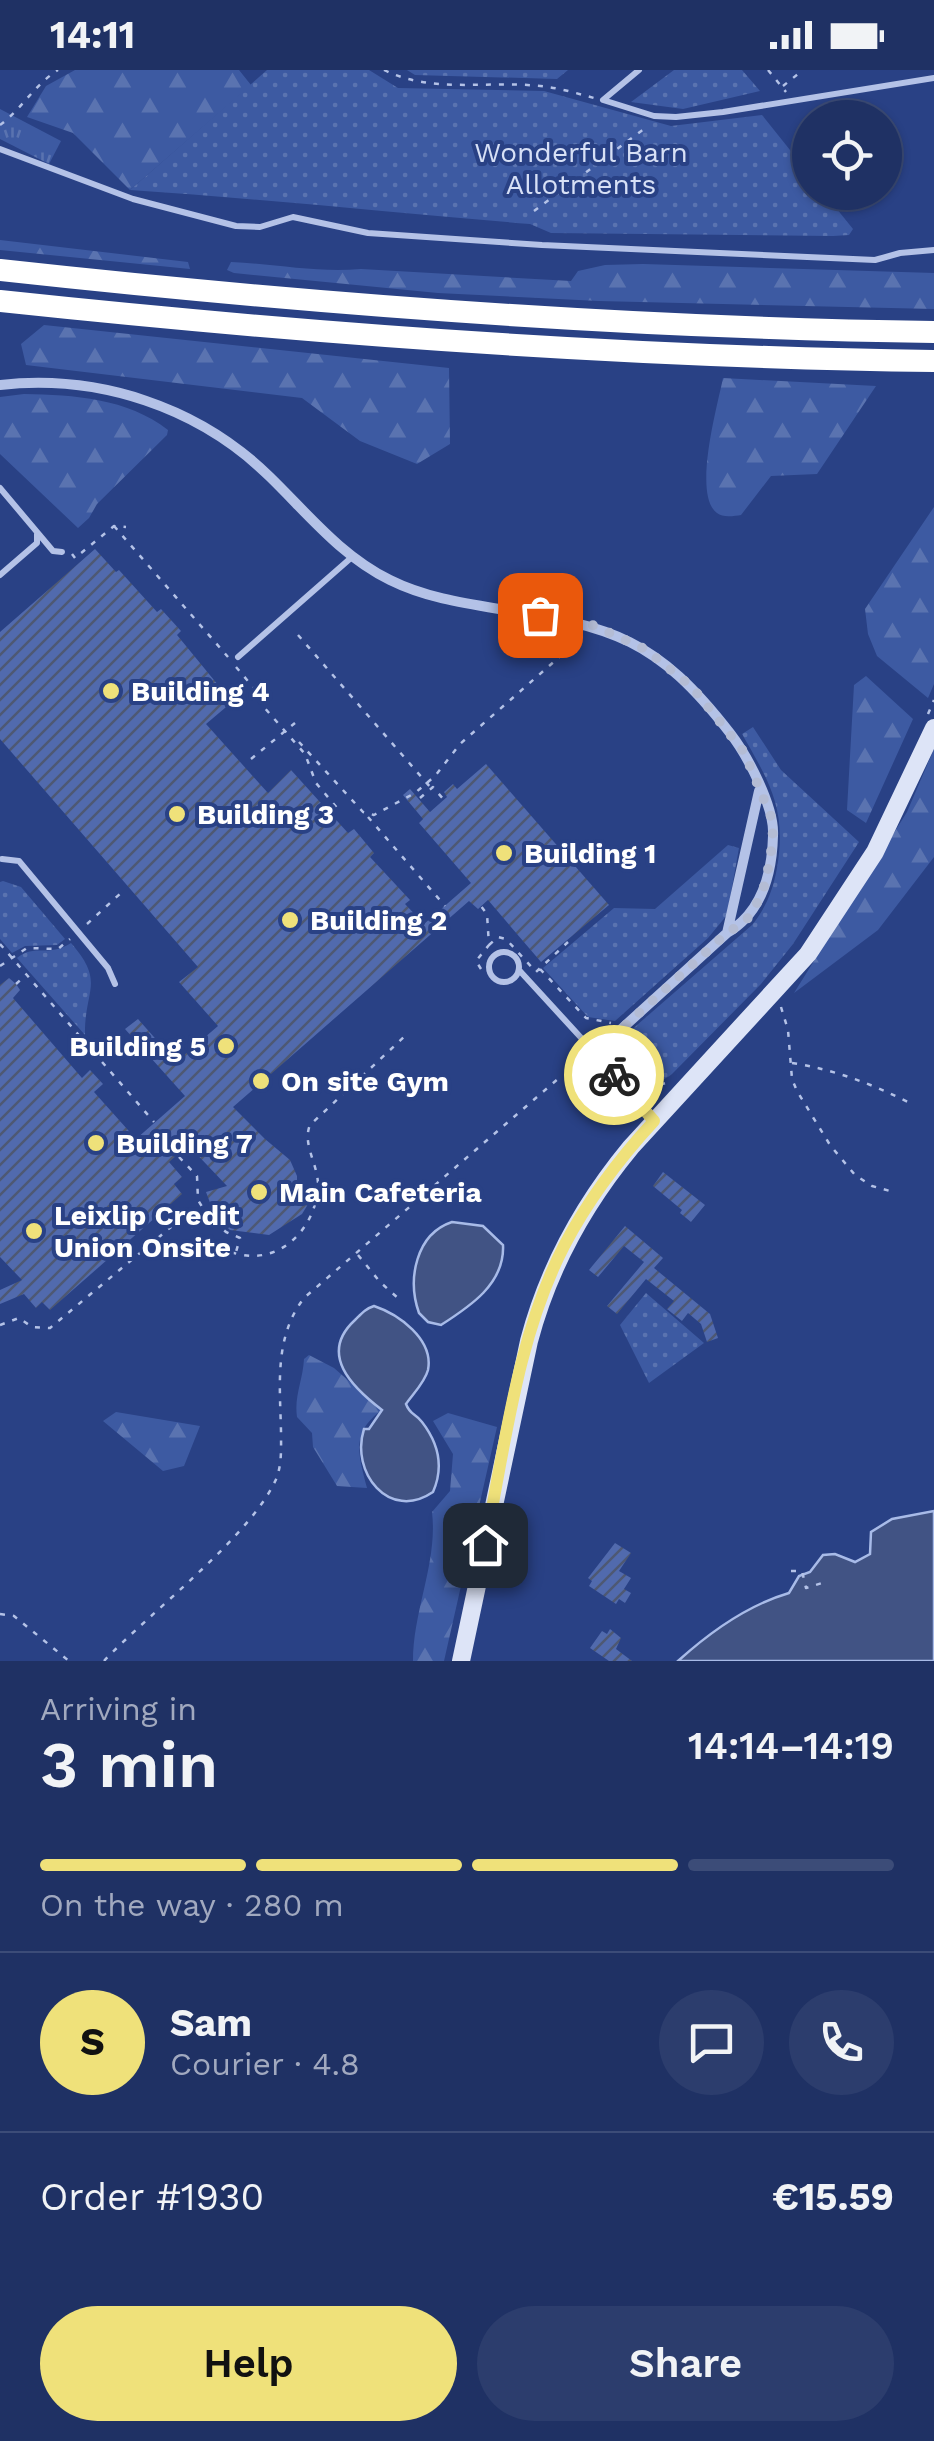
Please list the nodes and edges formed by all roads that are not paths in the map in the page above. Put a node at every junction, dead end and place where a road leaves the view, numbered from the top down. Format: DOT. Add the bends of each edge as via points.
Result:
graph roads {
  1 [pos="639,70"];
  2 [pos="934,78"];
  3 [pos="0,149"];
  4 [pos="934,250"];
  5 [pos="0,270"];
  6 [pos="0,300"];
  7 [pos="934,332"];
  8 [pos="934,361"];
  9 [pos="0,385"];
  10 [pos="0,488"];
  11 [pos="36,530"];
  12 [pos="64,550"];
  13 [pos="352,557"];
  14 [pos="0,575"];
  15 [pos="238,657"];
  16 [pos="930,724"];
  17 [pos="759,790"];
  18 [pos="1,859"];
  19 [pos="727,933"];
  20 [pos="518,970"];
  21 [pos="115,984"];
  22 [pos="595,1053"];
  23 [pos="568,1072"];
  24 [pos="654,1121"];
  25 [pos="460,1661"];
  1 -- 2 [label="lane" via="603,100 654,116 723,112"];
  3 -- 4 [label="lane" via="133,199 236,226 293,217 368,232 522,244 875,260"];
  5 -- 7 [label="highway" via="350,305"];
  6 -- 8 [label="highway" via="564,349"];
  9 -- 13 [label="street" via="80,385 140,398 185,417 256,464"];
  10 -- 11 [label="lane"];
  11 -- 12 [label="lane" via="54,550"];
  11 -- 14 [label="lane" via="38,542"];
  13 -- 15 [label="lane"];
  13 -- 17 [label="street" via="414,591 590,624 645,649 692,687 736,740"];
  16 -- 24 [label="main road" via="875,852 808,954"];
  17 -- 19 [label="street"];
  17 -- 19 [label="street" via="774,829 766,881 746,921"];
  18 -- 21 [label="lane" via="18,861"];
  19 -- 22 [label="street"];
  20 -- 20 [label="lane" via="500,982 489,963 506,952"];
  20 -- 22 [label="lane"];
  22 -- 23 [label="lane"];
  22 -- 24 [label="street"];
  24 -- 25 [label="main road" via="584,1212 536,1312"];
}
